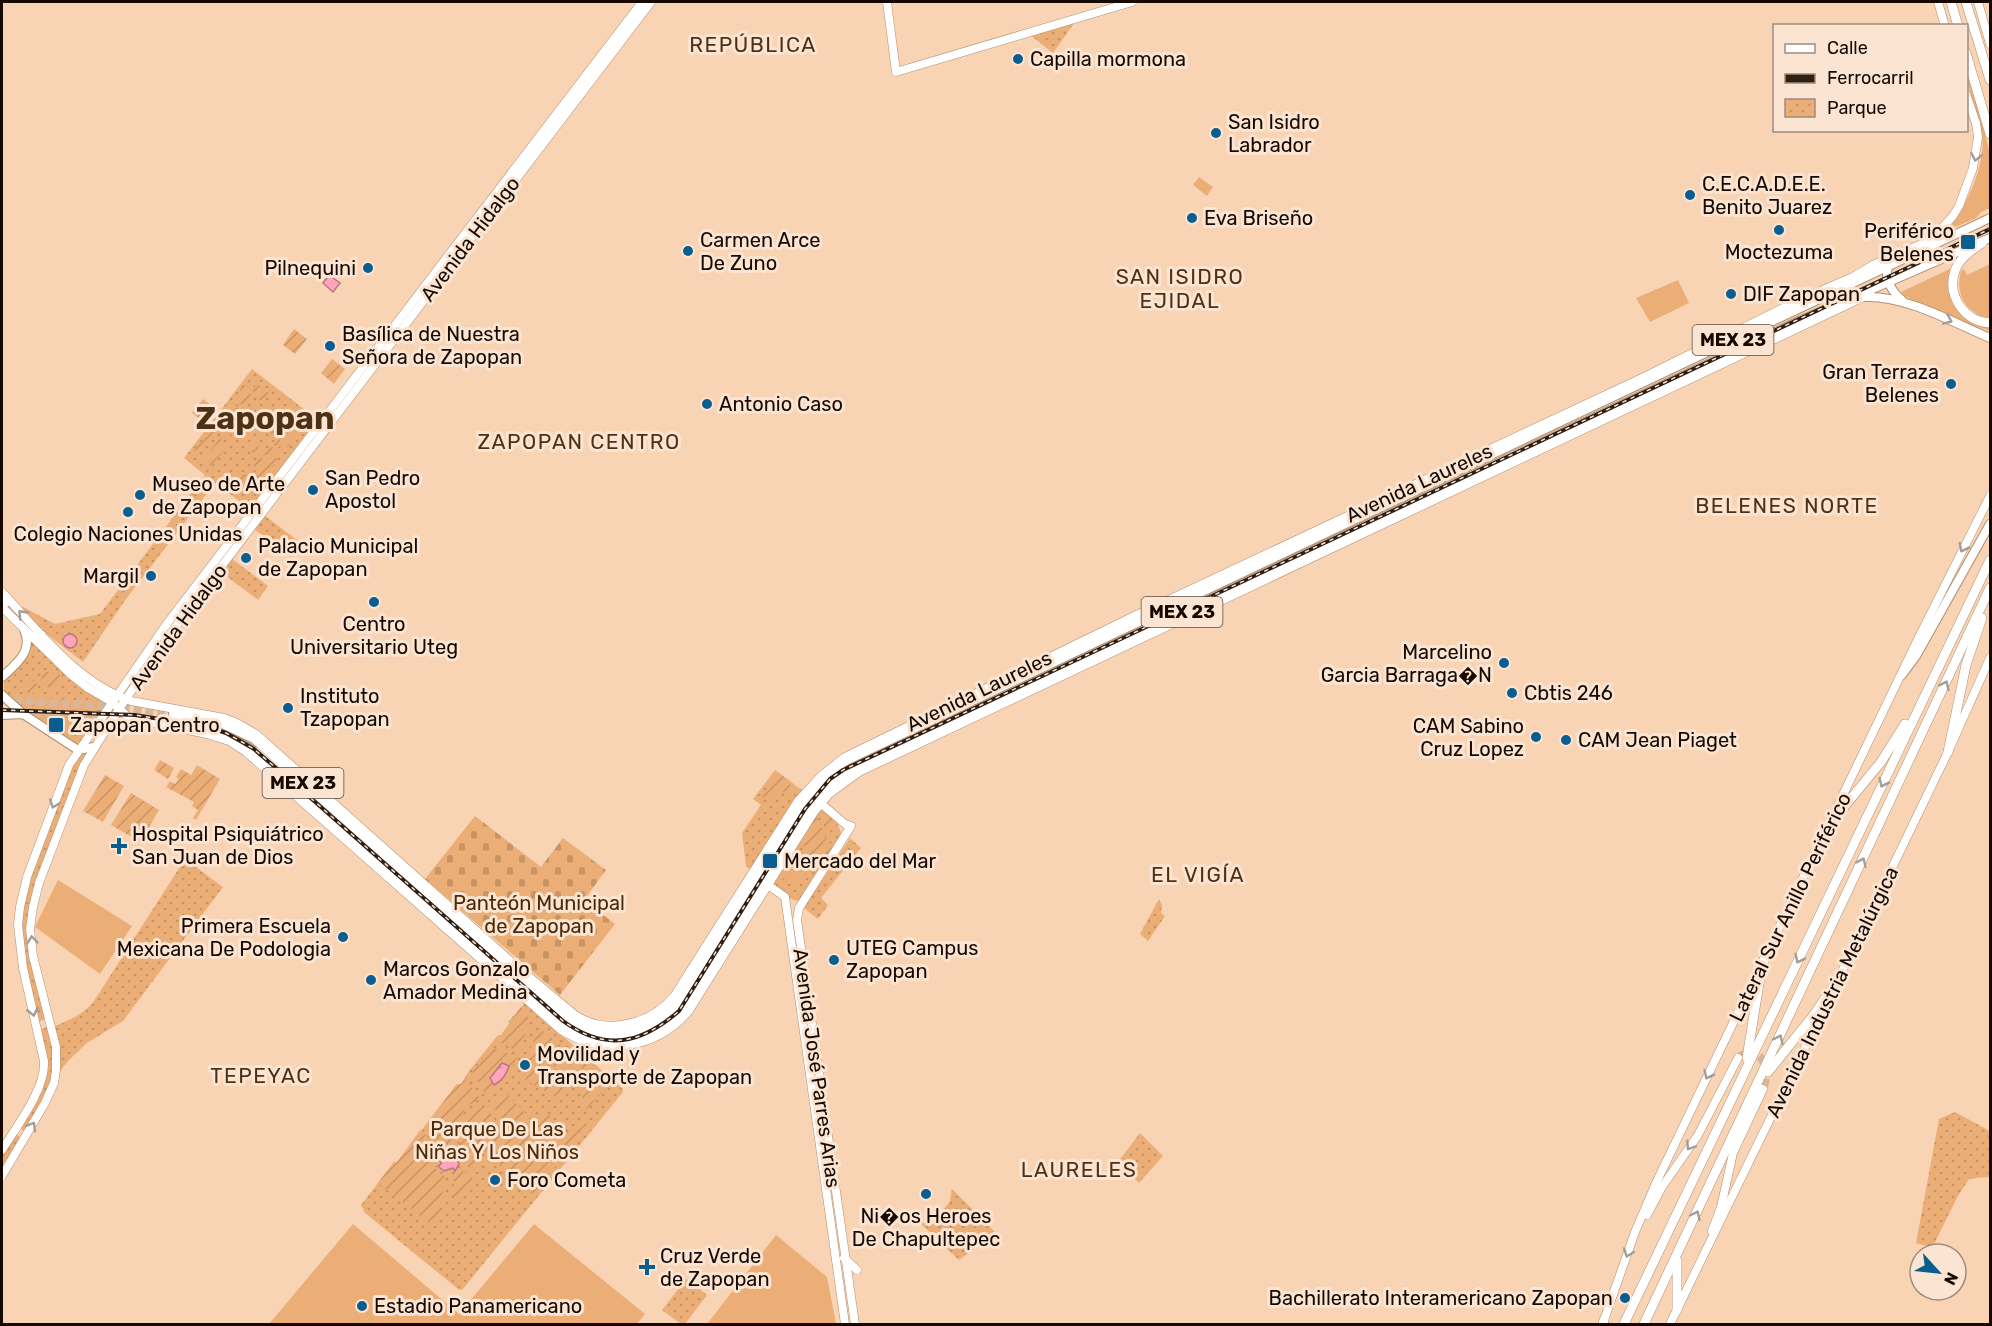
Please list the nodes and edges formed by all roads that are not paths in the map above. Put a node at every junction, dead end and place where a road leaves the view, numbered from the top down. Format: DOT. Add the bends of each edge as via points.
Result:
graph roads {
  1 [pos="642,2"];
  2 [pos="651,2"];
  3 [pos="887,2"];
  4 [pos="1132,2"];
  5 [pos="1938,2"];
  6 [pos="1952,2"];
  7 [pos="1968,2"];
  8 [pos="1978,2"];
  9 [pos="1944,24"];
  10 [pos="1958,24"];
  11 [pos="1990,44"];
  12 [pos="1968,60"];
  13 [pos="1990,80"];
  14 [pos="1968,100"];
  15 [pos="1990,134"];
  16 [pos="1990,218"];
  17 [pos="1959,233"];
  18 [pos="1986,240"];
  19 [pos="1924,243"];
  20 [pos="1888,266"];
  21 [pos="1889,283"];
  22 [pos="1866,297"];
  23 [pos="1905,302"];
  24 [pos="1990,323"];
  25 [pos="1990,338"];
  26 [pos="1658,376"];
  27 [pos="1640,382"];
  28 [pos="1666,388"];
  29 [pos="1646,397"];
  30 [pos="1506,448"];
  31 [pos="1488,451"];
  32 [pos="1990,496"];
  33 [pos="1990,524"];
  34 [pos="1990,560"];
  35 [pos="1990,588"];
  36 [pos="2,592"];
  37 [pos="1990,597"];
  38 [pos="3,603"];
  39 [pos="1968,605"];
  40 [pos="24,630"];
  41 [pos="34,637"];
  42 [pos="1990,658"];
  43 [pos="1902,675"];
  44 [pos="2,677"];
  45 [pos="2,695"];
  46 [pos="115,699"];
  47 [pos="125,699"];
  48 [pos="119,709"];
  49 [pos="23,714"];
  50 [pos="2,715"];
  51 [pos="94,747"];
  52 [pos="78,750"];
  53 [pos="1948,752"];
  54 [pos="813,797"];
  55 [pos="1830,824"];
  56 [pos="759,878"];
  57 [pos="453,926"];
  58 [pos="456,938"];
  59 [pos="1765,957"];
  60 [pos="516,968"];
  61 [pos="1835,984"];
  62 [pos="1738,1058"];
  63 [pos="1745,1071"];
  64 [pos="1761,1086"];
  65 [pos="2,1150"];
  66 [pos="2,1176"];
  67 [pos="829,1218"];
  68 [pos="1635,1233"];
  69 [pos="842,1243"];
  70 [pos="1710,1244"];
  71 [pos="1680,1249"];
  72 [pos="844,1258"];
  73 [pos="857,1270"];
  74 [pos="859,1291"];
  75 [pos="842,1299"];
  76 [pos="852,1303"];
  77 [pos="1677,1310"];
  78 [pos="1603,1323"];
  79 [pos="845,1324"];
  80 [pos="855,1324"];
  81 [pos="1624,1324"];
  82 [pos="1644,1324"];
  83 [pos="1670,1324"];
  1 -- 46 [label="main road, Avenida Hidalgo" via="166,625"];
  2 -- 47 [label="main road, Avenida Hidalgo" via="173,630"];
  3 -- 4 [label="main road" via="896,72"];
  5 -- 9 [label="main road"];
  6 -- 10 [label="highway"];
  7 -- 13 [label="highway"];
  8 -- 11 [label="main road"];
  12 -- 15 [label="highway"];
  14 -- 19 [label="main road, Avenida Laureles, one-way" via="1978,137 1970,179 1953,216"];
  16 -- 17 [label="main road, Avenida Laureles / MEX 23"];
  17 -- 19 [label="main road"];
  17 -- 20 [label="main road, Avenida Laureles / MEX 23"];
  18 -- 21 [label="main road, Avenida Laureles / MEX 23"];
  18 -- 24 [label="highway" via="1959,263 1953,286 1954,296 1967,315"];
  19 -- 27 [label="main road, Avenida Laureles" via="1793,303"];
  20 -- 21 [label="main road"];
  20 -- 26 [label="main road, Avenida Laureles / MEX 23"];
  21 -- 22 [label="main road, Avenida Laureles"];
  21 -- 23 [label="main road"];
  21 -- 28 [label="main road, Avenida Laureles / MEX 23" via="1801,320"];
  22 -- 23 [label="main road"];
  22 -- 28 [label="main road, Avenida Laureles"];
  23 -- 25 [label="main road, one-way"];
  26 -- 27 [label="main road, Avenida Laureles / MEX 23"];
  26 -- 28 [label="main road"];
  27 -- 29 [label="main road"];
  27 -- 30 [label="main road, Avenida Laureles / MEX 23"];
  27 -- 31 [label="main road, Avenida Laureles"];
  28 -- 29 [label="main road, Avenida Laureles / MEX 23"];
  29 -- 54 [label="main road, Avenida Laureles / MEX 23" via="856,766"];
  30 -- 31 [label="main road"];
  30 -- 54 [label="main road, Avenida Laureles / MEX 23" via="852,758 823,778"];
  31 -- 54 [label="main road, Avenida Laureles" via="1132,616 860,748 833,765"];
  32 -- 43 [label="main road, Lateral Sur Anillo Periférico, one-way"];
  33 -- 43 [label="main road" via="1917,656"];
  34 -- 39 [label="highway"];
  64 -- 35 [label="highway, one-way"];
  41 -- 36 [label="main road, one-way"];
  37 -- 53 [label="highway" via="1968,659"];
  38 -- 40 [label="main road"];
  39 -- 55 [label="highway" via="1896,740"];
  39 -- 63 [label="highway, one-way"];
  40 -- 41 [label="main road"];
  41 -- 44 [label="main road" via="24,655"];
  41 -- 46 [label="main road"];
  42 -- 53 [label="main road, Avenida Industria Metalúrgica"];
  43 -- 55 [label="main road, Lateral Sur Anillo Periférico"];
  45 -- 49 [label="main road"];
  46 -- 47 [label="main road, Avenida Laureles"];
  46 -- 48 [label="main road, Avenida Laureles"];
  46 -- 52 [label="main road, Avenida Hidalgo"];
  47 -- 48 [label="main road, Avenida Hidalgo"];
  47 -- 60 [label="main road, Avenida Laureles" via="224,718 256,735"];
  48 -- 51 [label="main road, Avenida Hidalgo"];
  48 -- 58 [label="main road, Avenida Laureles" via="129,718 207,734 238,746"];
  49 -- 50 [label="main road"];
  49 -- 52 [label="main road"];
  51 -- 52 [label="main road"];
  66 -- 51 [label="main road, Avenida Hidalgo, one-way" via="54,1083 56,1047 33,956 31,918 56,836"];
  52 -- 65 [label="main road, Avenida Hidalgo, one-way" via="27,877 20,907 19,947 45,1067 39,1088"];
  53 -- 61 [label="main road, Avenida Industria Metalúrgica"];
  54 -- 56 [label="main road, Avenida Laureles / MEX 23"];
  54 -- 56 [label="main road, Avenida Laureles"];
  54 -- 69 [label="main road, Avenida José Parres Arias" via="850,828 799,908 797,920"];
  55 -- 59 [label="main road, Lateral Sur Anillo Periférico"];
  56 -- 57 [label="main road, Avenida Laureles / MEX 23" via="683,1008 656,1029 627,1039 596,1038 565,1024"];
  56 -- 58 [label="main road, Avenida Laureles" via="688,1012 667,1031 628,1046 594,1044 561,1030"];
  56 -- 60 [label="main road, Avenida Laureles / MEX 23" via="680,999 669,1012 648,1025 613,1032 585,1026 567,1017"];
  56 -- 67 [label="main road, Avenida José Parres Arias" via="784,897"];
  57 -- 58 [label="main road"];
  57 -- 60 [label="main road, Avenida Laureles / MEX 23" via="256,752 222,734 172,718 222,724 254,740"];
  59 -- 63 [label="highway"];
  59 -- 68 [label="main road, Lateral Sur Anillo Periférico, one-way"];
  61 -- 64 [label="highway"];
  61 -- 70 [label="main road, Avenida Industria Metalúrgica"];
  62 -- 68 [label="main road, one-way" via="1698,1135"];
  63 -- 81 [label="highway"];
  64 -- 70 [label="main road" via="1733,1153"];
  71 -- 64 [label="highway, one-way"];
  67 -- 69 [label="main road" via="834,1220"];
  67 -- 75 [label="main road, Avenida José Parres Arias"];
  68 -- 78 [label="main road, Lateral Sur Anillo Periférico, one-way"];
  69 -- 72 [label="main road, Avenida José Parres Arias"];
  70 -- 77 [label="main road, Avenida Industria Metalúrgica"];
  71 -- 77 [label="highway" via="1676,1266"];
  71 -- 82 [label="highway"];
  72 -- 73 [label="main road"];
  72 -- 76 [label="main road, Avenida José Parres Arias"];
  74 -- 76 [label="main road"];
  75 -- 76 [label="main road"];
  75 -- 79 [label="main road, Avenida José Parres Arias"];
  76 -- 80 [label="main road, Avenida José Parres Arias"];
  77 -- 83 [label="main road, Avenida Industria Metalúrgica"];
}
